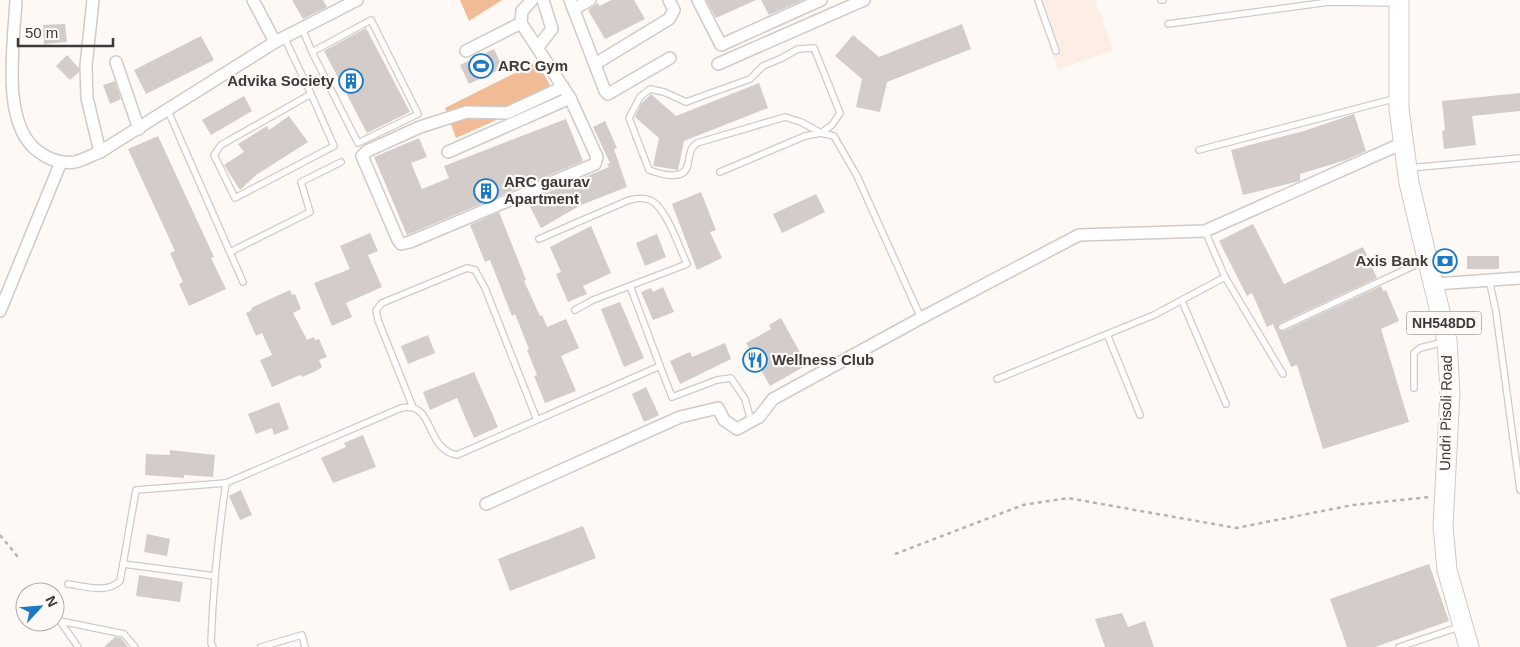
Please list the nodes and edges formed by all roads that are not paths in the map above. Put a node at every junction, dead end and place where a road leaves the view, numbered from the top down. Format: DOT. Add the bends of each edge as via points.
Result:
graph roads {
  1 [pos="16,0"];
  2 [pos="93,0"];
  3 [pos="253,0"];
  4 [pos="357,0"];
  5 [pos="532,0"];
  6 [pos="543,0"];
  7 [pos="590,0"];
  8 [pos="669,0"];
  9 [pos="698,0"];
  10 [pos="821,0"];
  11 [pos="864,0"];
  12 [pos="1038,0"];
  13 [pos="1399,2"];
  14 [pos="841,4"];
  15 [pos="572,5"];
  16 [pos="521,23"];
  17 [pos="1168,24"];
  18 [pos="302,28"];
  19 [pos="280,39"];
  20 [pos="538,47"];
  21 [pos="466,51"];
  22 [pos="1056,51"];
  23 [pos="312,52"];
  24 [pos="670,58"];
  25 [pos="116,62"];
  26 [pos="595,64"];
  27 [pos="718,64"];
  28 [pos="564,87"];
  29 [pos="310,94"];
  30 [pos="570,98"];
  31 [pos="1399,98"];
  32 [pos="168,111"];
  33 [pos="139,129"];
  34 [pos="822,133"];
  35 [pos="1404,143"];
  36 [pos="1199,150"];
  37 [pos="100,152"];
  38 [pos="448,152"];
  39 [pos="1520,158"];
  40 [pos="60,162"];
  41 [pos="341,162"];
  42 [pos="1407,168"];
  43 [pos="720,172"];
  44 [pos="1205,231"];
  45 [pos="539,239"];
  46 [pos="230,252"];
  47 [pos="1428,259"];
  48 [pos="1225,277"];
  49 [pos="1520,278"];
  50 [pos="1489,280"];
  51 [pos="243,282"];
  52 [pos="1435,284"];
  53 [pos="630,286"];
  54 [pos="1182,300"];
  55 [pos="575,310"];
  56 [pos="0,311"];
  57 [pos="921,318"];
  58 [pos="1282,327"];
  59 [pos="1107,334"];
  60 [pos="1447,341"];
  61 [pos="660,366"];
  62 [pos="1283,374"];
  63 [pos="997,379"];
  64 [pos="1414,388"];
  65 [pos="1226,404"];
  66 [pos="412,405"];
  67 [pos="1140,415"];
  68 [pos="537,420"];
  69 [pos="751,423"];
  70 [pos="226,483"];
  71 [pos="1520,490"];
  72 [pos="486,504"];
  73 [pos="123,564"];
  74 [pos="215,576"];
  75 [pos="68,584"];
  76 [pos="1462,626"];
  77 [pos="212,645"];
  78 [pos="78,647"];
  79 [pos="135,647"];
  80 [pos="219,647"];
  81 [pos="260,647"];
  82 [pos="306,647"];
  83 [pos="1399,647"];
  84 [pos="1469,647"];
  1 -- 40 [label="street" via="12,100 18,124 31,147"];
  2 -- 37 [label="street" via="86,66 87,98"];
  3 -- 19 [label="street"];
  4 -- 18 [label="street"];
  5 -- 16 [label="street" via="522,11"];
  6 -- 20 [label="street" via="552,29"];
  7 -- 15 [label="street"];
  8 -- 26 [label="street" via="674,10 669,19"];
  9 -- 10 [label="street" via="721,45"];
  11 -- 14 [label="street"];
  12 -- 22 [label="lane"];
  13 -- 17 [label="lane" via="1329,2"];
  13 -- 31 [label="highway, Undri Pisoli Road / NH548DD"];
  14 -- 27 [label="street"];
  15 -- 26 [label="street"];
  16 -- 20 [label="street"];
  16 -- 21 [label="street"];
  18 -- 19 [label="street"];
  18 -- 23 [label="lane"];
  19 -- 29 [label="lane"];
  19 -- 32 [label="street"];
  20 -- 28 [label="street"];
  23 -- 23 [label="lane" via="358,143 418,114 371,20"];
  24 -- 26 [label="street" via="611,94 605,91"];
  25 -- 33 [label="street"];
  28 -- 30 [label="street"];
  28 -- 30 [label="street" via="507,113 467,112 367,151 362,156 401,244 595,164 597,157"];
  29 -- 29 [label="lane" via="221,145 214,155 234,198 334,146"];
  30 -- 38 [label="street"];
  31 -- 35 [label="highway, Undri Pisoli Road / NH548DD"];
  31 -- 36 [label="lane"];
  32 -- 33 [label="street"];
  32 -- 46 [label="lane"];
  33 -- 37 [label="street"];
  34 -- 34 [label="lane" via="785,117 716,136 693,146 688,166 681,173 669,176 649,170 629,118 640,97 650,90 664,92 686,102 750,79 763,66 798,49 814,48 840,113 832,126"];
  34 -- 43 [label="lane" via="805,136"];
  34 -- 57 [label="lane" via="834,136 857,176"];
  35 -- 42 [label="highway, Undri Pisoli Road / NH548DD"];
  35 -- 44 [label="street"];
  37 -- 40 [label="street" via="76,162"];
  39 -- 42 [label="lane"];
  40 -- 56 [label="street"];
  41 -- 46 [label="lane" via="301,182 310,212"];
  42 -- 47 [label="highway, Undri Pisoli Road / NH548DD"];
  44 -- 48 [label="lane"];
  44 -- 57 [label="street" via="1079,235"];
  45 -- 53 [label="lane" via="629,200 641,198 652,201 662,211 687,264"];
  46 -- 51 [label="lane"];
  47 -- 52 [label="highway, Undri Pisoli Road / NH548DD"];
  47 -- 58 [label="lane"];
  48 -- 54 [label="lane"];
  48 -- 62 [label="lane"];
  49 -- 50 [label="street"];
  50 -- 52 [label="street"];
  50 -- 71 [label="lane"];
  52 -- 60 [label="highway, Undri Pisoli Road / NH548DD"];
  53 -- 55 [label="lane"];
  53 -- 61 [label="lane"];
  54 -- 59 [label="lane"];
  54 -- 65 [label="lane"];
  57 -- 69 [label="street" via="772,400"];
  59 -- 63 [label="lane"];
  59 -- 67 [label="lane"];
  60 -- 64 [label="lane" via="1420,348 1414,353"];
  60 -- 76 [label="highway, Undri Pisoli Road / NH548DD" via="1450,392 1443,526 1447,570"];
  61 -- 68 [label="lane"];
  61 -- 69 [label="lane" via="672,397 722,378 731,378 745,399"];
  66 -- 68 [label="lane" via="421,410 446,453 457,454"];
  66 -- 68 [label="lane" via="376,310 382,303 467,268 475,270 485,288"];
  66 -- 70 [label="lane"];
  69 -- 72 [label="street" via="737,429 724,420 718,408 680,417"];
  70 -- 73 [label="lane" via="136,490"];
  70 -- 74 [label="lane"];
  73 -- 74 [label="lane"];
  73 -- 75 [label="lane" via="116,586 101,588"];
  74 -- 77 [label="lane"];
  76 -- 83 [label="lane"];
  76 -- 84 [label="highway, Undri Pisoli Road / NH548DD"];
  77 -- 80 [label="lane"];
  78 -- 79 [label="lane" via="60,621 124,634"];
  81 -- 82 [label="lane" via="302,634"];
}
